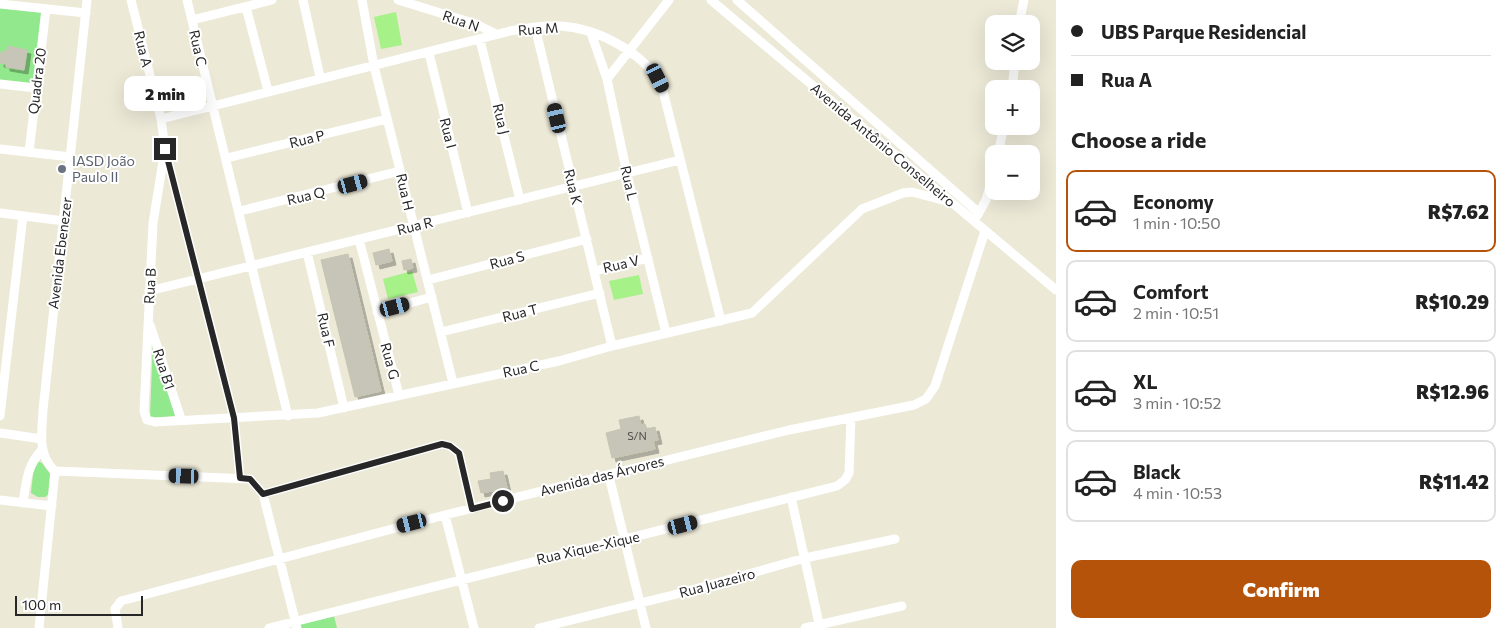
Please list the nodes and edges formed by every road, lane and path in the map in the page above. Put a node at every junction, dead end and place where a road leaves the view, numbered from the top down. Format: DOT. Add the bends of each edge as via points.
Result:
graph roads {
  1 [pos="87,0"];
  2 [pos="131,0"];
  3 [pos="187,0"];
  4 [pos="272,0"];
  5 [pos="303,0"];
  6 [pos="362,0"];
  7 [pos="398,0"];
  8 [pos="670,0"];
  9 [pos="711,0"];
  10 [pos="738,0"];
  11 [pos="1024,0"];
  12 [pos="0,4"];
  13 [pos="246,7"];
  14 [pos="46,10"];
  15 [pos="86,12"];
  16 [pos="1021,15"];
  17 [pos="192,20"];
  18 [pos="535,27"];
  19 [pos="496,34"];
  20 [pos="591,34"];
  21 [pos="480,40"];
  22 [pos="629,51"];
  23 [pos="429,53"];
  24 [pos="374,66"];
  25 [pos="320,77"];
  26 [pos="607,79"];
  27 [pos="0,84"];
  28 [pos="36,88"];
  29 [pos="268,91"];
  30 [pos="212,106"];
  31 [pos="161,119"];
  32 [pos="387,119"];
  33 [pos="0,149"];
  34 [pos="165,149"];
  35 [pos="29,152"];
  36 [pos="71,158"];
  37 [pos="227,158"];
  38 [pos="680,160"];
  39 [pos="400,171"];
  40 [pos="627,174"];
  41 [pos="573,187"];
  42 [pos="520,200"];
  43 [pos="986,200"];
  44 [pos="950,202"];
  45 [pos="240,211"];
  46 [pos="0,213"];
  47 [pos="468,213"];
  48 [pos="979,213"];
  49 [pos="23,216"];
  50 [pos="64,221"];
  51 [pos="974,222"];
  52 [pos="414,226"];
  53 [pos="985,231"];
  54 [pos="587,239"];
  55 [pos="359,240"];
  56 [pos="307,252"];
  57 [pos="648,258"];
  58 [pos="252,266"];
  59 [pos="594,271"];
  60 [pos="199,279"];
  61 [pos="428,280"];
  62 [pos="1056,290"];
  63 [pos="149,291"];
  64 [pos="600,293"];
  65 [pos="432,297"];
  66 [pos="377,312"];
  67 [pos="148,318"];
  68 [pos="721,322"];
  69 [pos="441,332"];
  70 [pos="666,333"];
  71 [pos="612,346"];
  72 [pos="453,383"];
  73 [pos="398,395"];
  74 [pos="344,408"];
  75 [pos="0,416"];
  76 [pos="288,416"];
  77 [pos="234,418"];
  78 [pos="851,418"];
  79 [pos="181,419"];
  80 [pos="150,421"];
  81 [pos="0,433"];
  82 [pos="42,439"];
  83 [pos="42,450"];
  84 [pos="55,471"];
  85 [pos="609,476"];
  86 [pos="240,478"];
  87 [pos="263,494"];
  88 [pos="791,497"];
  89 [pos="0,500"];
  90 [pos="23,503"];
  91 [pos="52,506"];
  92 [pos="472,509"];
  93 [pos="445,515"];
  94 [pos="625,539"];
  95 [pos="895,539"];
  96 [pos="279,558"];
  97 [pos="805,558"];
  98 [pos="461,578"];
  99 [pos="641,602"];
  100 [pos="902,606"];
  101 [pos="296,625"];
  102 [pos="820,626"];
  103 [pos="39,628"];
  104 [pos="118,628"];
  105 [pos="268,628"];
  106 [pos="474,628"];
  107 [pos="539,628"];
  108 [pos="646,628"];
  109 [pos="805,628"];
  1 -- 15 [label="street, Avenida Ebenezer"];
  2 -- 31 [label="street, Rua A"];
  3 -- 17 [label="street, Rua C"];
  4 -- 13 [label="street"];
  5 -- 25 [label="street"];
  6 -- 24 [label="street, Rua H"];
  7 -- 19 [label="street, Rua N" via="476,24"];
  8 -- 22 [label="street"];
  9 -- 44 [label="street, Avenida Antônio Conselheiro"];
  10 -- 48 [label="street"];
  11 -- 16 [label="street"];
  12 -- 14 [label="street"];
  13 -- 17 [label="street"];
  13 -- 29 [label="street"];
  14 -- 15 [label="street"];
  14 -- 28 [label="street, Quadra 20"];
  15 -- 36 [label="street, Avenida Ebenezer"];
  17 -- 30 [label="street, Rua C"];
  18 -- 19 [label="street, Rua M"];
  18 -- 20 [label="street, Rua M" via="561,26"];
  18 -- 41 [label="street, Rua K"];
  19 -- 21 [label="street, Rua M"];
  20 -- 22 [label="street, Rua M"];
  20 -- 26 [label="street, Rua L"];
  21 -- 23 [label="street, Rua M"];
  21 -- 42 [label="street, Rua J"];
  22 -- 26 [label="street"];
  22 -- 38 [label="street, Rua M" via="658,78"];
  23 -- 24 [label="street, Rua M"];
  23 -- 47 [label="street, Rua I"];
  24 -- 25 [label="street, Rua M"];
  24 -- 32 [label="street, Rua H"];
  25 -- 29 [label="street, Rua M"];
  26 -- 40 [label="street, Rua L"];
  27 -- 28 [label="street"];
  28 -- 35 [label="street, Quadra 20"];
  29 -- 30 [label="street, Rua M"];
  30 -- 31 [label="street, Rua M"];
  30 -- 37 [label="street, Rua C"];
  31 -- 34 [label="street, Rua A"];
  32 -- 37 [label="street, Rua P"];
  32 -- 39 [label="street, Rua H"];
  33 -- 35 [label="street"];
  34 -- 60 [label="street, Rua A"];
  34 -- 63 [label="street, Rua B" via="153,223"];
  35 -- 36 [label="street"];
  36 -- 50 [label="street, Avenida Ebenezer"];
  37 -- 45 [label="street, Rua C"];
  38 -- 40 [label="street, Rua R"];
  38 -- 68 [label="street, Rua M"];
  39 -- 45 [label="street, Rua Q"];
  39 -- 52 [label="street, Rua H"];
  40 -- 41 [label="street, Rua R"];
  40 -- 57 [label="street, Rua L"];
  41 -- 42 [label="street, Rua R"];
  41 -- 54 [label="street, Rua K"];
  42 -- 47 [label="street, Rua R"];
  43 -- 48 [label="street"];
  44 -- 51 [label="street, Avenida Antônio Conselheiro"];
  44 -- 68 [label="street, Rua C" via="918,193 903,193 862,209 752,313"];
  45 -- 58 [label="street, Rua C"];
  46 -- 49 [label="street"];
  47 -- 52 [label="street, Rua R"];
  48 -- 51 [label="street"];
  49 -- 50 [label="street"];
  49 -- 75 [label="street"];
  50 -- 82 [label="street, Avenida Ebenezer" via="47,362"];
  51 -- 53 [label="street, Avenida Antônio Conselheiro"];
  52 -- 55 [label="street, Rua R"];
  52 -- 61 [label="street, Rua H"];
  53 -- 62 [label="street, Avenida Antônio Conselheiro"];
  53 -- 78 [label="street, Avenida das Árvores" via="931,393 914,405"];
  54 -- 59 [label="street, Rua K"];
  54 -- 61 [label="street, Rua S"];
  55 -- 56 [label="street, Rua R"];
  55 -- 66 [label="street, Rua G"];
  56 -- 58 [label="street, Rua R"];
  56 -- 74 [label="street, Rua F"];
  57 -- 59 [label="street, Rua V"];
  57 -- 70 [label="street, Rua L"];
  58 -- 60 [label="street, Rua R"];
  58 -- 76 [label="street, Rua C"];
  59 -- 64 [label="street, Rua K"];
  60 -- 63 [label="street, Rua R"];
  60 -- 77 [label="street, Rua A"];
  61 -- 65 [label="street, Rua H"];
  63 -- 67 [label="street, Rua B"];
  64 -- 69 [label="street, Rua T"];
  64 -- 71 [label="street, Rua K"];
  65 -- 66 [label="street"];
  65 -- 69 [label="street, Rua H"];
  66 -- 73 [label="street, Rua G"];
  67 -- 79 [label="street, Rua B1"];
  67 -- 80 [label="street, Rua B" via="144,411 145,418"];
  68 -- 70 [label="street, Rua C"];
  69 -- 72 [label="street, Rua H"];
  70 -- 71 [label="street, Rua C"];
  71 -- 72 [label="street, Rua C" via="559,361"];
  72 -- 73 [label="street, Rua C"];
  73 -- 74 [label="street, Rua C"];
  74 -- 76 [label="street, Rua C"];
  76 -- 77 [label="street, Rua C"];
  77 -- 79 [label="street, Rua C"];
  77 -- 86 [label="street, Rua A"];
  78 -- 85 [label="street, Avenida das Árvores" via="780,432"];
  78 -- 88 [label="street, Rua Xique-Xique" via="849,468 845,480 837,486"];
  79 -- 80 [label="street, Rua C"];
  81 -- 82 [label="street"];
  82 -- 83 [label="street, Avenida Ebenezer"];
  83 -- 84 [label="street" via="45,461"];
  83 -- 90 [label="street" via="31,463"];
  84 -- 86 [label="street"];
  84 -- 91 [label="street"];
  85 -- 92 [label="street, Avenida das Árvores"];
  85 -- 94 [label="street"];
  86 -- 87 [label="street" via="250,479"];
  87 -- 92 [label="street" via="442,444 459,453"];
  87 -- 96 [label="street"];
  88 -- 94 [label="street, Rua Xique-Xique"];
  88 -- 97 [label="street"];
  89 -- 90 [label="street"];
  90 -- 91 [label="street"];
  91 -- 103 [label="street"];
  92 -- 93 [label="street, Avenida das Árvores"];
  93 -- 96 [label="street, Avenida das Árvores"];
  93 -- 98 [label="street"];
  94 -- 98 [label="street, Rua Xique-Xique"];
  94 -- 99 [label="street"];
  95 -- 97 [label="street, Rua Juazeiro"];
  96 -- 101 [label="street"];
  96 -- 104 [label="street, Avenida das Árvores" via="122,601 115,606"];
  97 -- 99 [label="street, Rua Juazeiro"];
  97 -- 102 [label="street"];
  98 -- 101 [label="street, Rua Xique-Xique"];
  98 -- 106 [label="street"];
  99 -- 107 [label="street, Rua Juazeiro"];
  99 -- 108 [label="street"];
  100 -- 102 [label="street"];
  101 -- 105 [label="street, Rua Xique-Xique"];
  102 -- 109 [label="street"];
}
